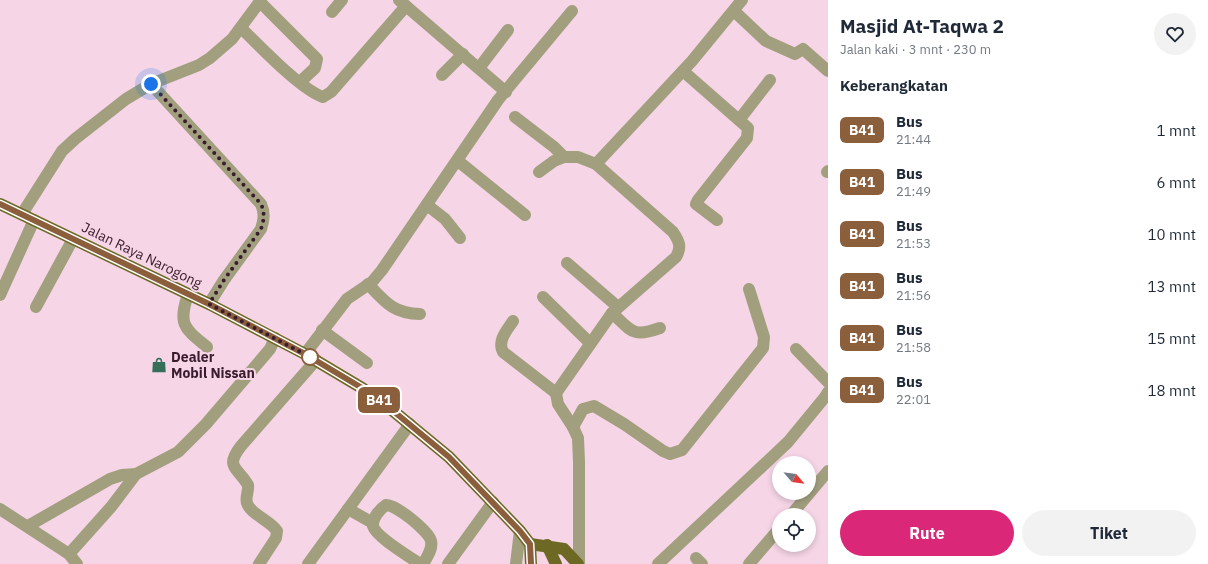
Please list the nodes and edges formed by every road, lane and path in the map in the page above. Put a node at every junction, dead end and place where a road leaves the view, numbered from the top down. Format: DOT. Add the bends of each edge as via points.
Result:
graph roads {
  1 [pos="342,0"];
  2 [pos="742,0"];
  3 [pos="260,1"];
  4 [pos="403,3"];
  5 [pos="572,11"];
  6 [pos="734,11"];
  7 [pos="332,12"];
  8 [pos="241,28"];
  9 [pos="508,30"];
  10 [pos="463,54"];
  11 [pos="479,68"];
  12 [pos="683,71"];
  13 [pos="828,71"];
  14 [pos="442,74"];
  15 [pos="770,80"];
  16 [pos="300,82"];
  17 [pos="151,84"];
  18 [pos="506,92"];
  19 [pos="515,117"];
  20 [pos="739,120"];
  21 [pos="564,157"];
  22 [pos="458,161"];
  23 [pos="596,164"];
  24 [pos="539,172"];
  25 [pos="0,204"];
  26 [pos="427,205"];
  27 [pos="22,214"];
  28 [pos="525,214"];
  29 [pos="34,220"];
  30 [pos="717,220"];
  31 [pos="460,238"];
  32 [pos="73,239"];
  33 [pos="567,263"];
  34 [pos="368,284"];
  35 [pos="749,289"];
  36 [pos="188,294"];
  37 [pos="0,295"];
  38 [pos="543,297"];
  39 [pos="209,304"];
  40 [pos="36,307"];
  41 [pos="615,310"];
  42 [pos="420,314"];
  43 [pos="513,321"];
  44 [pos="660,328"];
  45 [pos="322,330"];
  46 [pos="275,338"];
  47 [pos="590,343"];
  48 [pos="208,347"];
  49 [pos="796,349"];
  50 [pos="305,354"];
  51 [pos="316,360"];
  52 [pos="367,363"];
  53 [pos="828,382"];
  54 [pos="828,392"];
  55 [pos="556,393"];
  56 [pos="410,424"];
  57 [pos="573,427"];
  58 [pos="828,472"];
  59 [pos="136,474"];
  60 [pos="494,502"];
  61 [pos="797,508"];
  62 [pos="0,509"];
  63 [pos="348,509"];
  64 [pos="373,524"];
  65 [pos="28,526"];
  66 [pos="520,531"];
  67 [pos="772,537"];
  68 [pos="530,544"];
  69 [pos="547,545"];
  70 [pos="69,554"];
  71 [pos="531,563"];
  72 [pos="77,564"];
  73 [pos="259,564"];
  74 [pos="308,564"];
  75 [pos="421,564"];
  76 [pos="448,564"];
  77 [pos="516,564"];
  78 [pos="556,564"];
  79 [pos="578,564"];
  80 [pos="658,564"];
  81 [pos="749,564"];
  1 -- 7 [label="street"];
  2 -- 6 [label="street"];
  3 -- 8 [label="street"];
  3 -- 16 [label="street" via="317,59 315,68"];
  4 -- 10 [label="street"];
  4 -- 16 [label="street" via="331,92 323,97"];
  5 -- 18 [label="street"];
  6 -- 12 [label="street"];
  6 -- 13 [label="street" via="766,41 795,54 803,49"];
  8 -- 16 [label="street"];
  8 -- 17 [label="street" via="224,48 210,58"];
  9 -- 11 [label="street"];
  10 -- 11 [label="street"];
  10 -- 14 [label="street"];
  11 -- 18 [label="street"];
  12 -- 20 [label="street"];
  12 -- 23 [label="street"];
  15 -- 20 [label="street"];
  17 -- 27 [label="street" via="108,113 62,151"];
  17 -- 39 [label="street" via="264,209 261,229"];
  18 -- 22 [label="street"];
  19 -- 21 [label="street"];
  20 -- 30 [label="street" via="748,128 747,138 696,204"];
  21 -- 23 [label="street" via="578,157"];
  21 -- 24 [label="street"];
  22 -- 26 [label="street"];
  22 -- 28 [label="street"];
  23 -- 41 [label="street" via="673,232 680,243 676,257"];
  25 -- 27 [label="main road, Jalan Raya Narogong"];
  26 -- 31 [label="street" via="445,219"];
  26 -- 34 [label="street" via="382,270"];
  27 -- 29 [label="main road, Jalan Raya Narogong"];
  29 -- 32 [label="main road, Jalan Raya Narogong"];
  29 -- 37 [label="street"];
  32 -- 36 [label="main road, Jalan Raya Narogong"];
  32 -- 40 [label="street"];
  33 -- 41 [label="street"];
  34 -- 42 [label="street" via="394,309 404,314"];
  34 -- 45 [label="street" via="347,299"];
  35 -- 57 [label="street" via="764,337 763,348 682,450 670,454 663,451 594,406 583,409"];
  36 -- 39 [label="main road, Jalan Raya Narogong"];
  36 -- 48 [label="street" via="183,308 184,326"];
  38 -- 47 [label="street"];
  39 -- 46 [label="main road, Jalan Raya Narogong"];
  41 -- 44 [label="street" via="636,333"];
  41 -- 47 [label="street"];
  43 -- 55 [label="street" via="500,347"];
  45 -- 50 [label="street"];
  45 -- 52 [label="street"];
  46 -- 50 [label="main road, Jalan Raya Narogong"];
  46 -- 59 [label="street" via="270,349 190,441 168,459"];
  47 -- 55 [label="street"];
  49 -- 53 [label="street"];
  50 -- 51 [label="main road, Jalan Raya Narogong"];
  51 -- 56 [label="main road, Jalan Raya Narogong" via="386,405"];
  51 -- 73 [label="street" via="241,446 232,460 233,466 248,484 246,499 249,508 273,525 277,531 276,538"];
  54 -- 80 [label="street" via="788,442"];
  55 -- 57 [label="street" via="560,409"];
  56 -- 60 [label="main road, Jalan Raya Narogong" via="449,457"];
  56 -- 63 [label="street"];
  57 -- 79 [label="street" via="578,438 580,462"];
  58 -- 61 [label="street"];
  59 -- 65 [label="street" via="110,479"];
  59 -- 70 [label="street" via="111,507"];
  60 -- 66 [label="main road, Jalan Raya Narogong"];
  60 -- 76 [label="street"];
  62 -- 65 [label="street"];
  63 -- 64 [label="street"];
  63 -- 74 [label="street"];
  64 -- 75 [label="street" via="383,537"];
  64 -- 75 [label="street" via="383,507 390,504 428,534 432,543 430,553"];
  65 -- 70 [label="street"];
  66 -- 68 [label="main road, Jalan Raya Narogong"];
  66 -- 77 [label="street"];
  67 -- 81 [label="street"];
  68 -- 69 [label="main road"];
  68 -- 71 [label="main road"];
  69 -- 78 [label="main road"];
  69 -- 79 [label="main road" via="564,548"];
  70 -- 72 [label="street"];
}
